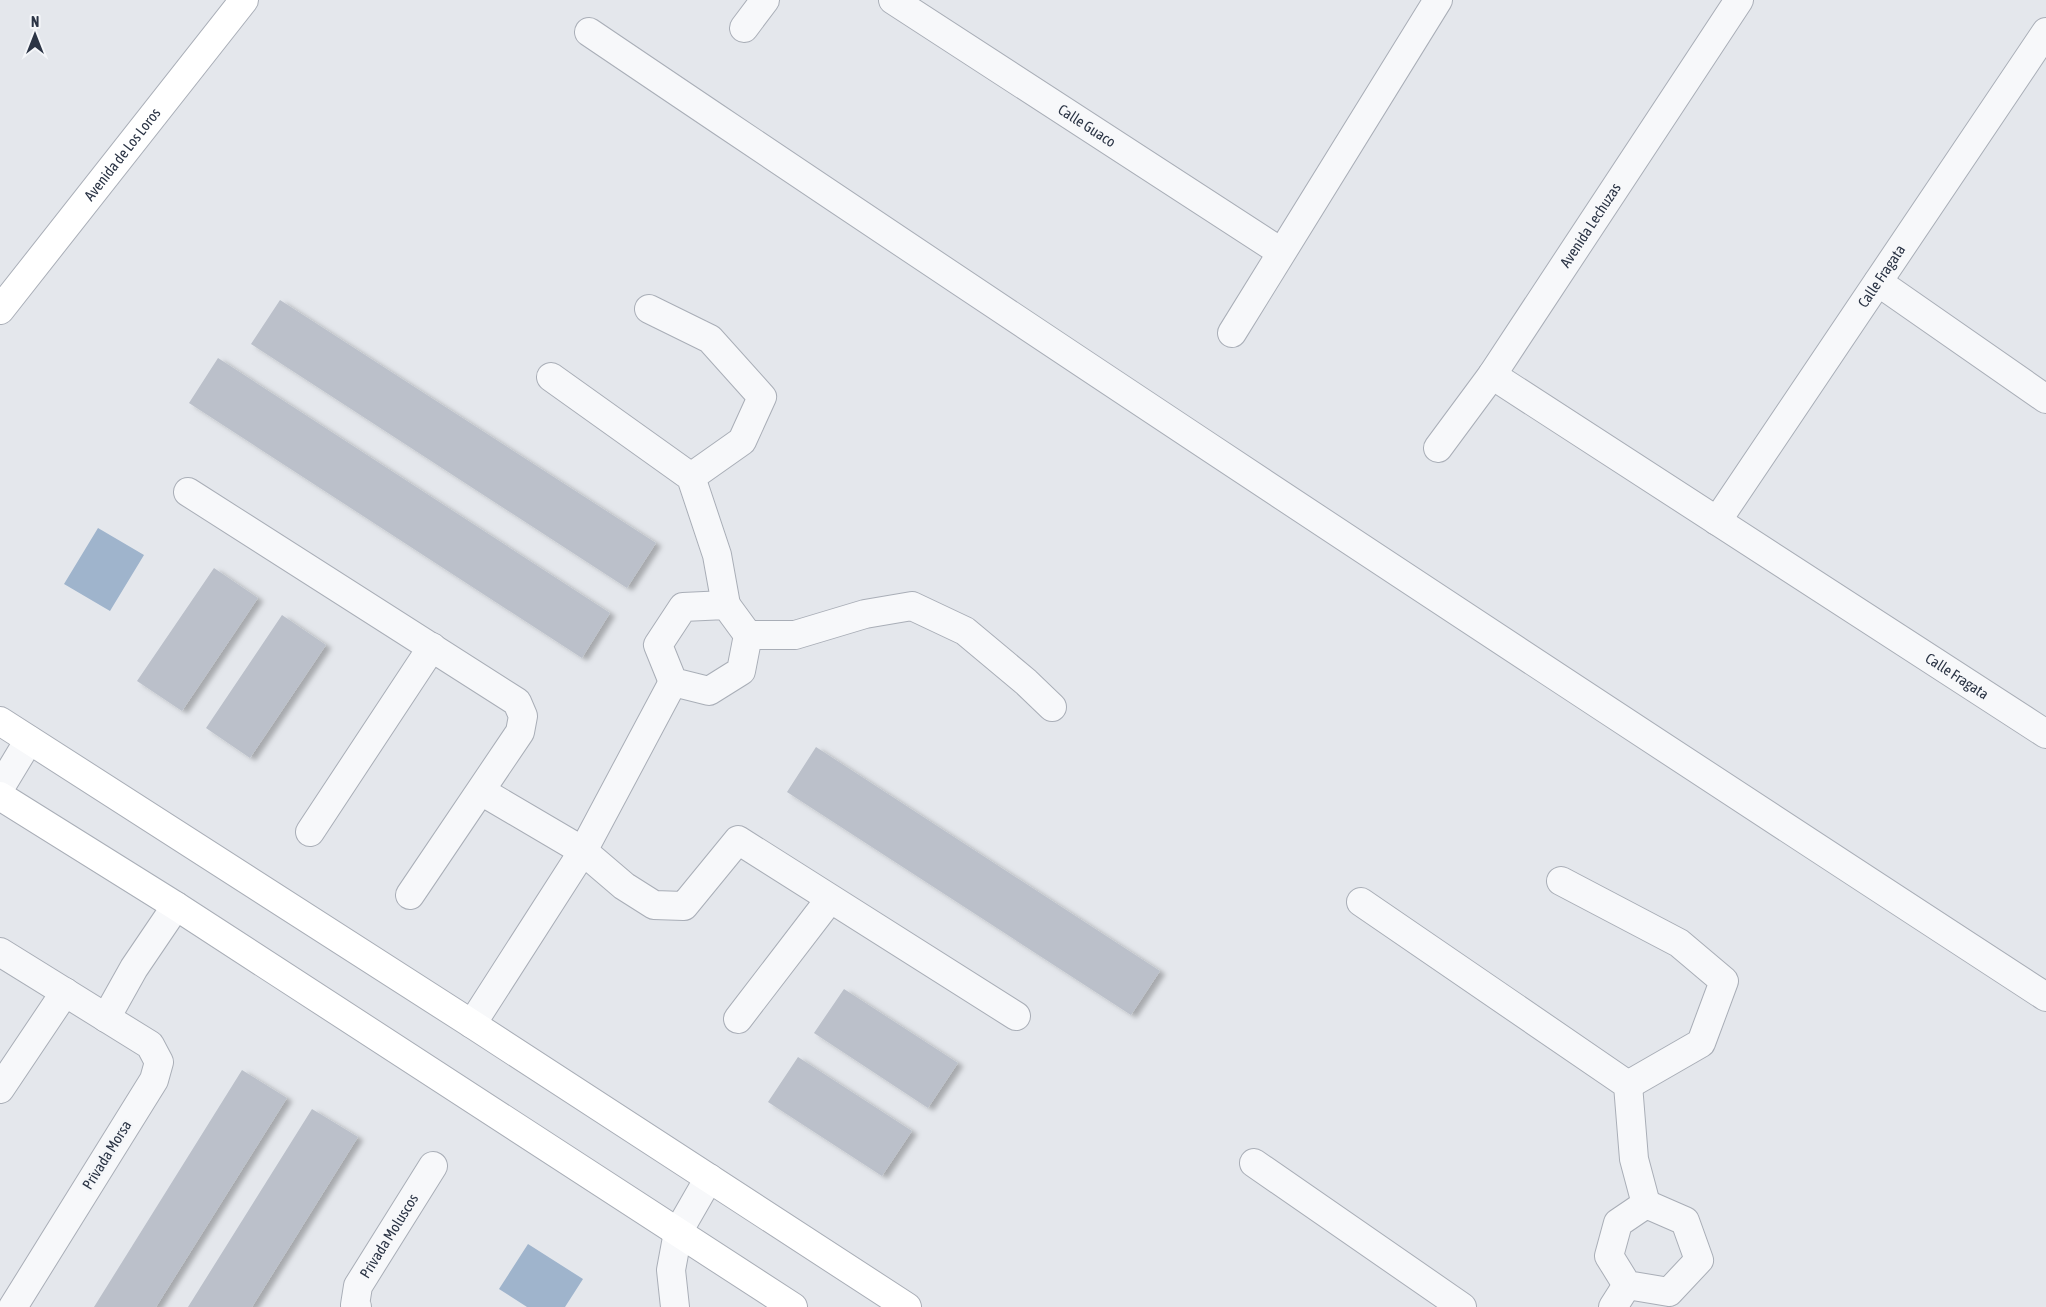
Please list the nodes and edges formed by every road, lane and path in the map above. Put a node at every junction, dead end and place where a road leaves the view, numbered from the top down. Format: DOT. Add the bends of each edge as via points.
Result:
graph roads {
  1 [pos="244,0"];
  2 [pos="764,0"];
  3 [pos="893,0"];
  4 [pos="1438,0"];
  5 [pos="1740,0"];
  6 [pos="744,28"];
  7 [pos="589,32"];
  8 [pos="2046,32"];
  9 [pos="1282,252"];
  10 [pos="1878,282"];
  11 [pos="649,309"];
  12 [pos="0,310"];
  13 [pos="1232,333"];
  14 [pos="1492,375"];
  15 [pos="552,378"];
  16 [pos="2046,399"];
  17 [pos="1438,448"];
  18 [pos="691,477"];
  19 [pos="188,492"];
  20 [pos="1717,521"];
  21 [pos="726,604"];
  22 [pos="748,634"];
  23 [pos="432,647"];
  24 [pos="673,682"];
  25 [pos="1052,707"];
  26 [pos="0,721"];
  27 [pos="2046,734"];
  28 [pos="29,740"];
  29 [pos="0,788"];
  30 [pos="481,791"];
  31 [pos="0,796"];
  32 [pos="310,832"];
  33 [pos="583,851"];
  34 [pos="1561,881"];
  35 [pos="410,895"];
  36 [pos="830,899"];
  37 [pos="1361,902"];
  38 [pos="176,906"];
  39 [pos="0,952"];
  40 [pos="65,992"];
  41 [pos="2046,997"];
  42 [pos="1016,1016"];
  43 [pos="106,1018"];
  44 [pos="738,1019"];
  45 [pos="472,1024"];
  46 [pos="1628,1085"];
  47 [pos="0,1089"];
  48 [pos="1254,1163"];
  49 [pos="433,1166"];
  50 [pos="709,1178"];
  51 [pos="1646,1204"];
  52 [pos="678,1232"];
  53 [pos="1620,1296"];
  54 [pos="13,1307"];
  55 [pos="357,1307"];
  56 [pos="675,1307"];
  57 [pos="793,1307"];
  58 [pos="907,1307"];
  59 [pos="1462,1307"];
  1 -- 12 [label="main road, Avenida de Los Loros"];
  2 -- 6 [label="street"];
  3 -- 9 [label="street, Calle Guaco"];
  4 -- 9 [label="street"];
  5 -- 14 [label="street, Avenida Lechuzas"];
  7 -- 41 [label="street" via="964,286"];
  8 -- 10 [label="street, Calle Fragata"];
  9 -- 13 [label="street"];
  10 -- 16 [label="street"];
  10 -- 20 [label="street, Calle Fragata"];
  11 -- 18 [label="street" via="710,339 762,397 742,441"];
  14 -- 17 [label="street, Avenida Lechuzas"];
  14 -- 20 [label="street, Calle Fragata"];
  15 -- 18 [label="street"];
  18 -- 21 [label="street" via="717,555"];
  19 -- 23 [label="street"];
  20 -- 27 [label="street, Calle Fragata"];
  21 -- 22 [label="street"];
  21 -- 24 [label="street" via="683,607 658,645"];
  22 -- 24 [label="street" via="741,671 709,691"];
  22 -- 25 [label="street" via="795,634 866,614 912,606 965,631"];
  23 -- 30 [label="street" via="517,702 523,716 520,732"];
  23 -- 32 [label="street"];
  24 -- 33 [label="street"];
  26 -- 28 [label="main road"];
  28 -- 29 [label="street"];
  28 -- 45 [label="main road"];
  30 -- 33 [label="street"];
  30 -- 35 [label="street"];
  31 -- 38 [label="main road"];
  33 -- 36 [label="street" via="624,886 654,905 684,906 738,840"];
  33 -- 45 [label="street"];
  34 -- 46 [label="street" via="1679,943 1724,981 1701,1043"];
  36 -- 42 [label="street"];
  36 -- 44 [label="street"];
  37 -- 46 [label="street"];
  38 -- 43 [label="street" via="134,968"];
  38 -- 52 [label="main road"];
  39 -- 40 [label="street, Privada Morsa"];
  40 -- 43 [label="street, Privada Morsa"];
  40 -- 47 [label="street"];
  43 -- 54 [label="street, Privada Morsa" via="150,1045 160,1062 154,1080"];
  45 -- 50 [label="main road"];
  46 -- 51 [label="street" via="1634,1160"];
  48 -- 59 [label="street"];
  49 -- 55 [label="street, Privada Moluscos" via="358,1286"];
  50 -- 52 [label="street"];
  50 -- 58 [label="main road"];
  51 -- 53 [label="street" via="1618,1223 1609,1256"];
  51 -- 53 [label="street" via="1686,1221 1699,1260 1669,1292"];
  52 -- 56 [label="street" via="671,1270"];
  52 -- 57 [label="main road"];
}
